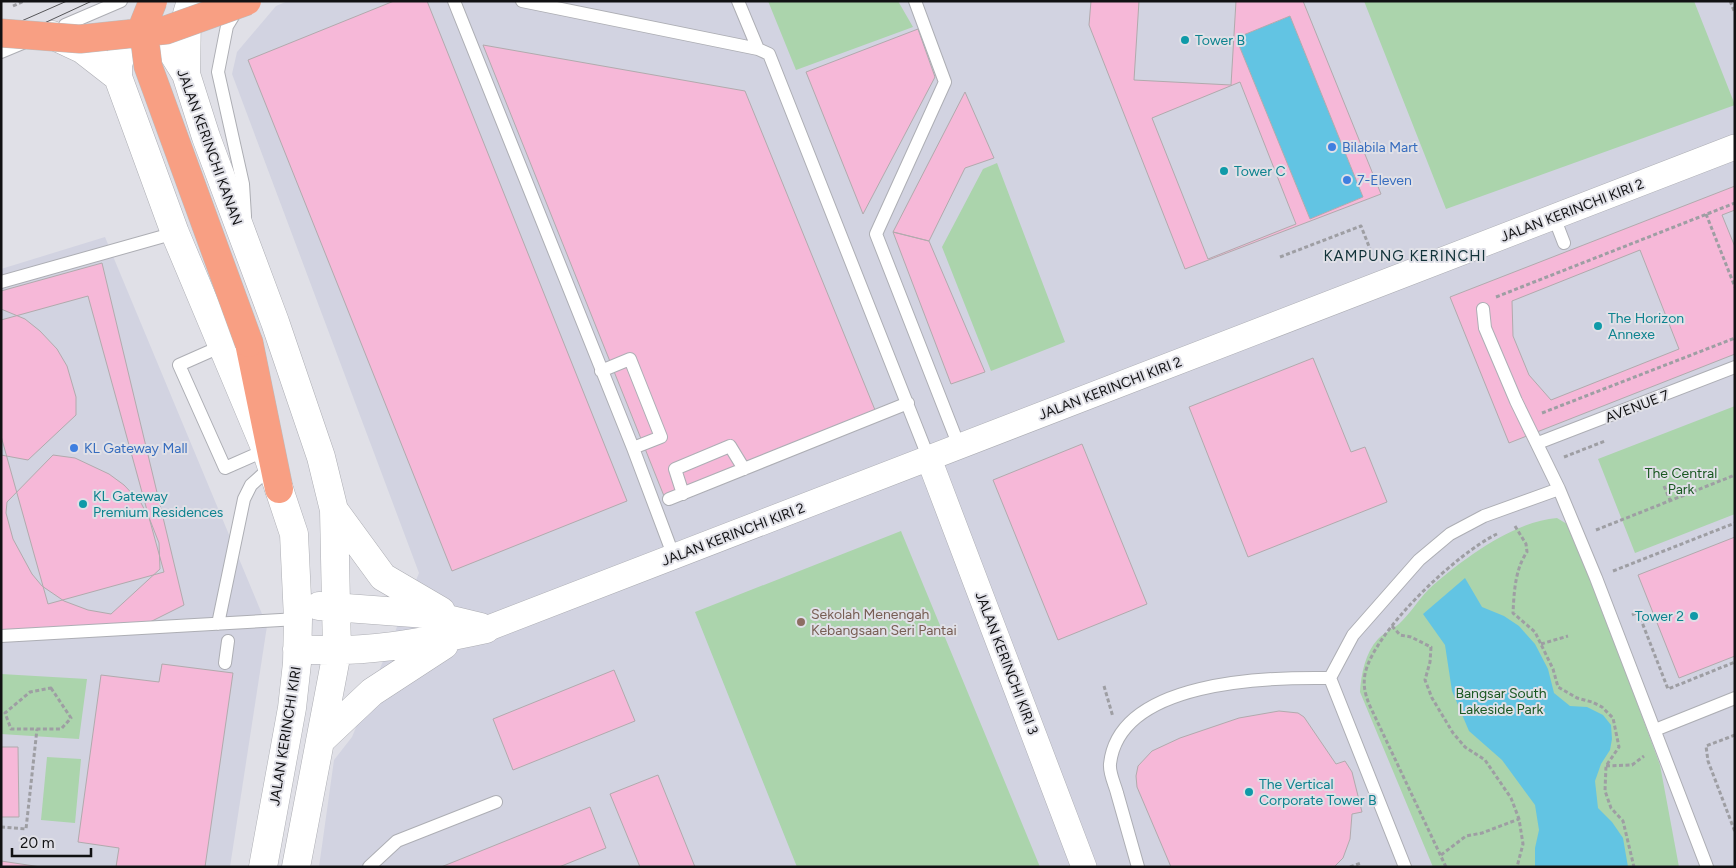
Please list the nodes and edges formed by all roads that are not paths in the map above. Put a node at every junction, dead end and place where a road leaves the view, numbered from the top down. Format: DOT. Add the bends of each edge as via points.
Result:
graph roads {
  1 [pos="121,1"];
  2 [pos="153,1"];
  3 [pos="191,1"];
  4 [pos="246,1"];
  5 [pos="454,1"];
  6 [pos="522,1"];
  7 [pos="738,1"];
  8 [pos="915,1"];
  9 [pos="65,25"];
  10 [pos="1,26"];
  11 [pos="13,38"];
  12 [pos="758,48"];
  13 [pos="1,52"];
  14 [pos="186,74"];
  15 [pos="118,77"];
  16 [pos="1735,148"];
  17 [pos="1554,217"];
  18 [pos="175,233"];
  19 [pos="1564,243"];
  20 [pos="246,249"];
  21 [pos="1,282"];
  22 [pos="1483,309"];
  23 [pos="222,346"];
  24 [pos="1735,367"];
  25 [pos="601,371"];
  26 [pos="908,403"];
  27 [pos="1538,443"];
  28 [pos="959,446"];
  29 [pos="633,448"];
  30 [pos="929,459"];
  31 [pos="272,468"];
  32 [pos="744,469"];
  33 [pos="1559,489"];
  34 [pos="683,494"];
  35 [pos="669,499"];
  36 [pos="334,510"];
  37 [pos="674,557"];
  38 [pos="336,607"];
  39 [pos="298,612"];
  40 [pos="218,624"];
  41 [pos="469,628"];
  42 [pos="1,636"];
  43 [pos="228,641"];
  44 [pos="297,649"];
  45 [pos="337,652"];
  46 [pos="225,663"];
  47 [pos="1330,678"];
  48 [pos="1735,698"];
  49 [pos="1655,730"];
  50 [pos="320,741"];
  51 [pos="496,802"];
  52 [pos="263,867"];
  53 [pos="296,867"];
  54 [pos="369,867"];
  55 [pos="1084,867"];
  56 [pos="1138,867"];
  57 [pos="1405,867"];
  58 [pos="1707,867"];
  1 -- 9 [label="lane"];
  2 -- 31 [label="highway, bridge" via="143,26 148,66 249,343"];
  3 -- 14 [label="street" via="187,14"];
  4 -- 11 [label="highway, bridge" via="166,30 80,39"];
  4 -- 20 [label="lane" via="236,10 227,26 218,72 243,184"];
  5 -- 25 [label="lane"];
  6 -- 12 [label="lane"];
  7 -- 12 [label="lane"];
  8 -- 28 [label="lane" via="945,82 876,234"];
  10 -- 15 [label="street" via="52,35 82,49"];
  11 -- 13 [label="lane"];
  12 -- 26 [label="lane" via="768,54 775,69"];
  14 -- 15 [label="street, JALAN KERINCHI KANAN" via="168,45 149,36 130,42 122,52"];
  14 -- 20 [label="street, JALAN KERINCHI KANAN"];
  15 -- 18 [label="street, JALAN KERINCHI KANAN"];
  16 -- 17 [label="street, JALAN KERINCHI KIRI 2"];
  17 -- 19 [label="lane"];
  17 -- 28 [label="street, JALAN KERINCHI KIRI 2"];
  18 -- 21 [label="lane"];
  18 -- 23 [label="street, JALAN KERINCHI KANAN"];
  20 -- 36 [label="street, JALAN KERINCHI KANAN" via="275,322 321,457"];
  22 -- 27 [label="lane" via="1485,328"];
  23 -- 31 [label="street, JALAN KERINCHI KANAN"];
  23 -- 31 [label="lane" via="179,365 225,468"];
  24 -- 27 [label="lane, AVENUE 7"];
  25 -- 29 [label="lane"];
  25 -- 29 [label="lane" via="630,359 661,437"];
  26 -- 30 [label="lane"];
  26 -- 32 [label="lane"];
  27 -- 33 [label="lane"];
  28 -- 30 [label="street, JALAN KERINCHI KIRI 2"];
  29 -- 37 [label="lane"];
  30 -- 37 [label="street, JALAN KERINCHI KIRI 2"];
  30 -- 55 [label="street, JALAN KERINCHI KIRI 3" via="1055,777"];
  31 -- 39 [label="street, JALAN KERINCHI KANAN" via="294,534"];
  31 -- 40 [label="lane" via="251,485 244,499"];
  32 -- 34 [label="lane"];
  32 -- 34 [label="lane" via="730,446 693,461 675,469"];
  33 -- 47 [label="lane" via="1484,516 1450,534 1419,560 1353,635"];
  33 -- 49 [label="lane"];
  34 -- 35 [label="lane"];
  36 -- 38 [label="street, JALAN KERINCHI KANAN"];
  36 -- 41 [label="street" via="382,577"];
  37 -- 41 [label="street, JALAN KERINCHI KIRI 2"];
  38 -- 39 [label="street"];
  38 -- 41 [label="street" via="427,614"];
  38 -- 45 [label="street"];
  39 -- 40 [label="lane"];
  39 -- 44 [label="street, JALAN KERINCHI KIRI"];
  40 -- 42 [label="lane" via="157,621"];
  41 -- 45 [label="street" via="377,649"];
  41 -- 50 [label="street" via="372,692"];
  43 -- 46 [label="lane"];
  44 -- 45 [label="street"];
  44 -- 52 [label="street, JALAN KERINCHI KIRI" via="292,708"];
  45 -- 50 [label="street"];
  47 -- 56 [label="lane" via="1263,680 1204,688 1179,695 1133,719 1119,736 1109,767"];
  47 -- 57 [label="lane"];
  48 -- 49 [label="lane"];
  49 -- 58 [label="lane"];
  50 -- 53 [label="street"];
  51 -- 54 [label="lane" via="397,841"];
}
